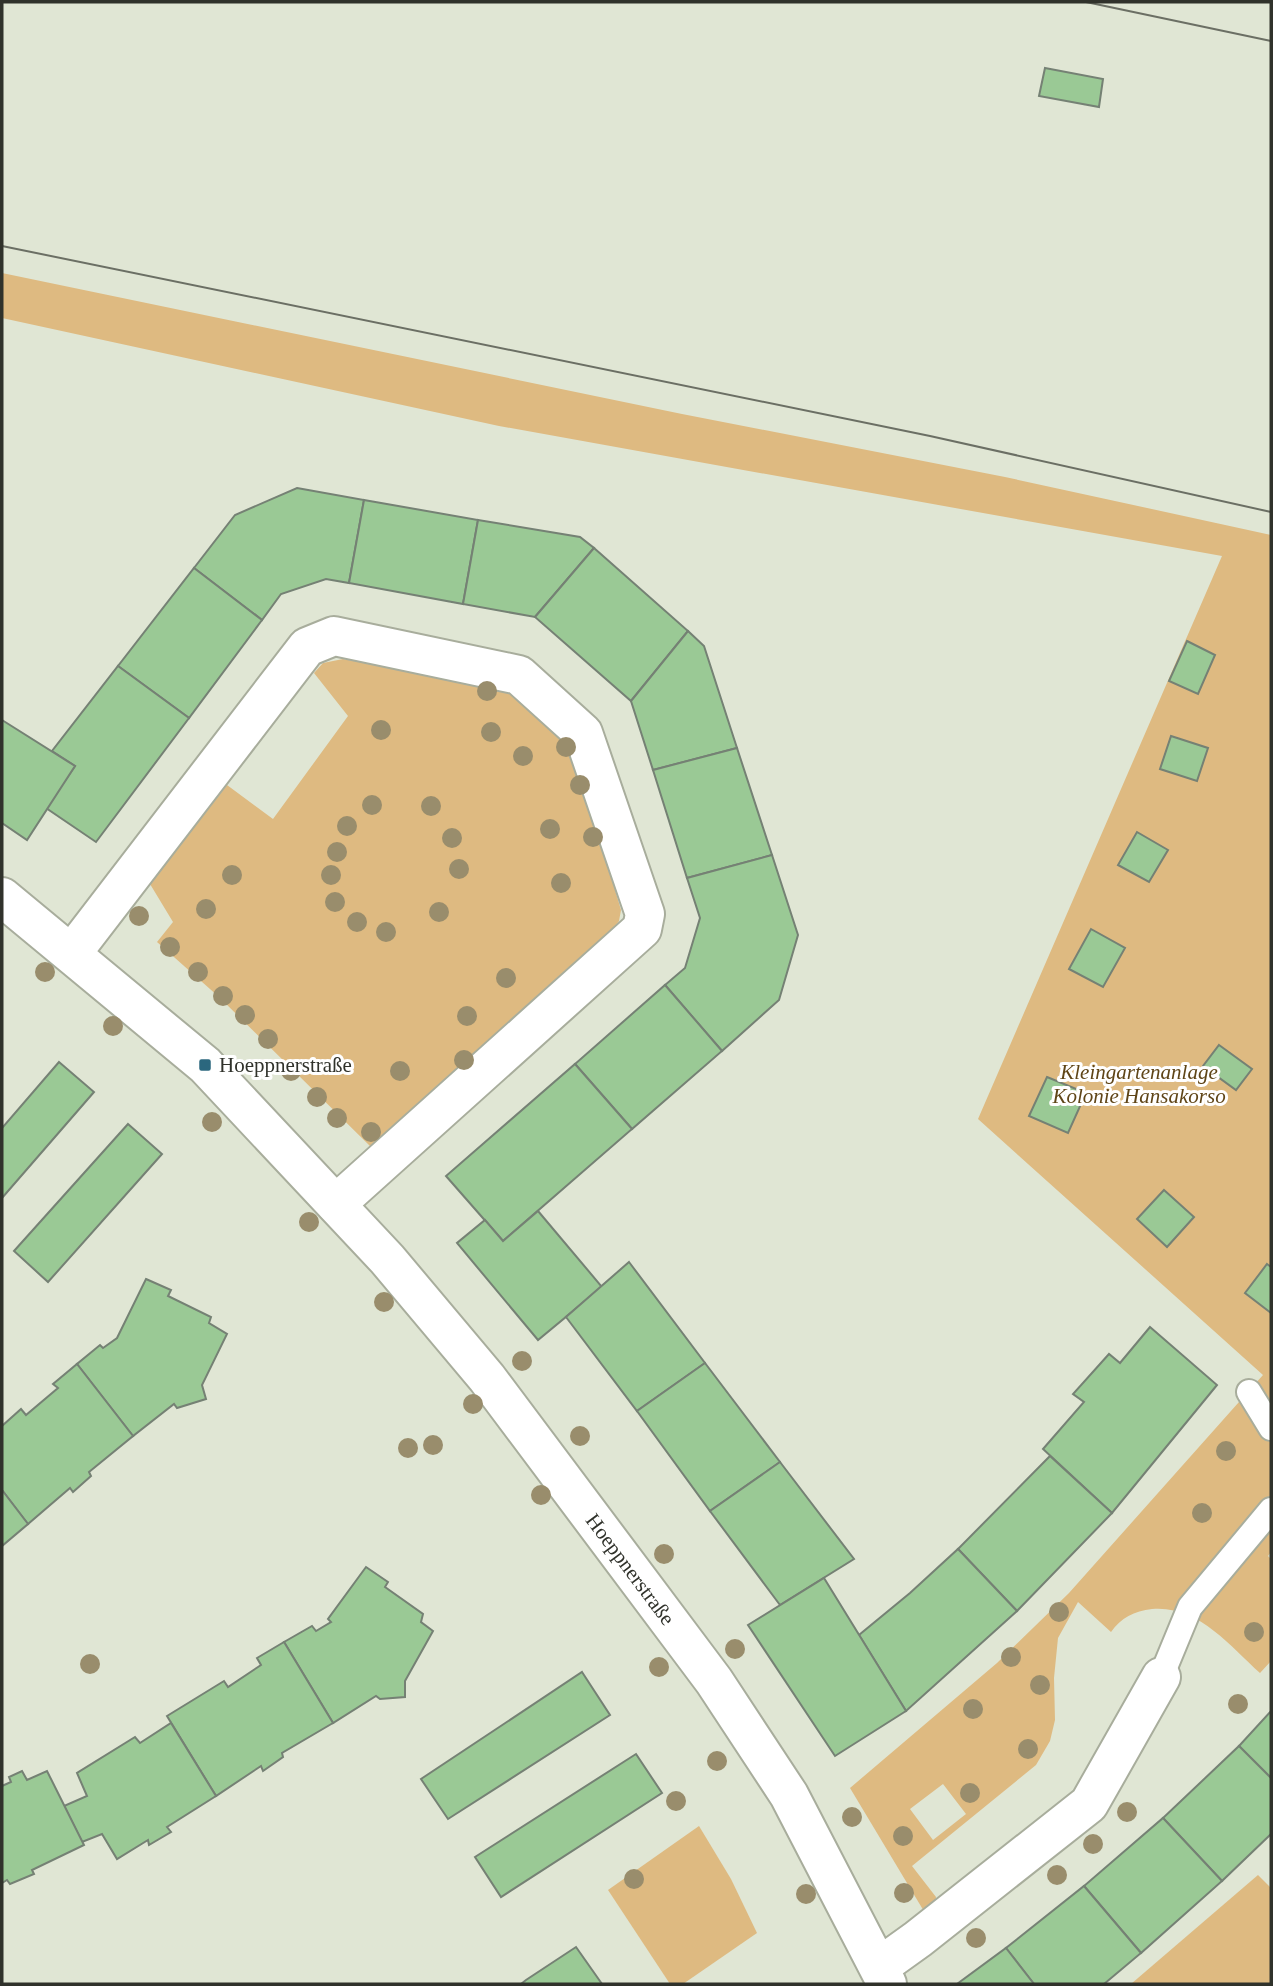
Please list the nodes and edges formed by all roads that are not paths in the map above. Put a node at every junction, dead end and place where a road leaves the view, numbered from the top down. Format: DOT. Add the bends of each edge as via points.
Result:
graph roads {
  1 [pos="2,897"];
  2 [pos="72,953"];
  3 [pos="336,1205"];
  4 [pos="1249,1392"];
  5 [pos="1271,1428"];
  6 [pos="1271,1510"];
  7 [pos="1161,1677"];
  8 [pos="883,1975"];
  1 -- 2 [label="street, Hoeppnerstraße"];
  2 -- 3 [label="street, Hoeppnerstraße" via="205,1065"];
  2 -- 3 [label="street" via="307,647 334,636 519,675 583,733 645,914 642,929"];
  3 -- 8 [label="street, Hoeppnerstraße" via="487,1378 714,1681 789,1795"];
  4 -- 5 [label="lane"];
  6 -- 7 [label="lane" via="1190,1607"];
  7 -- 8 [label="street, Hoeppnerstraße" via="1090,1804 918,1939"];
}
